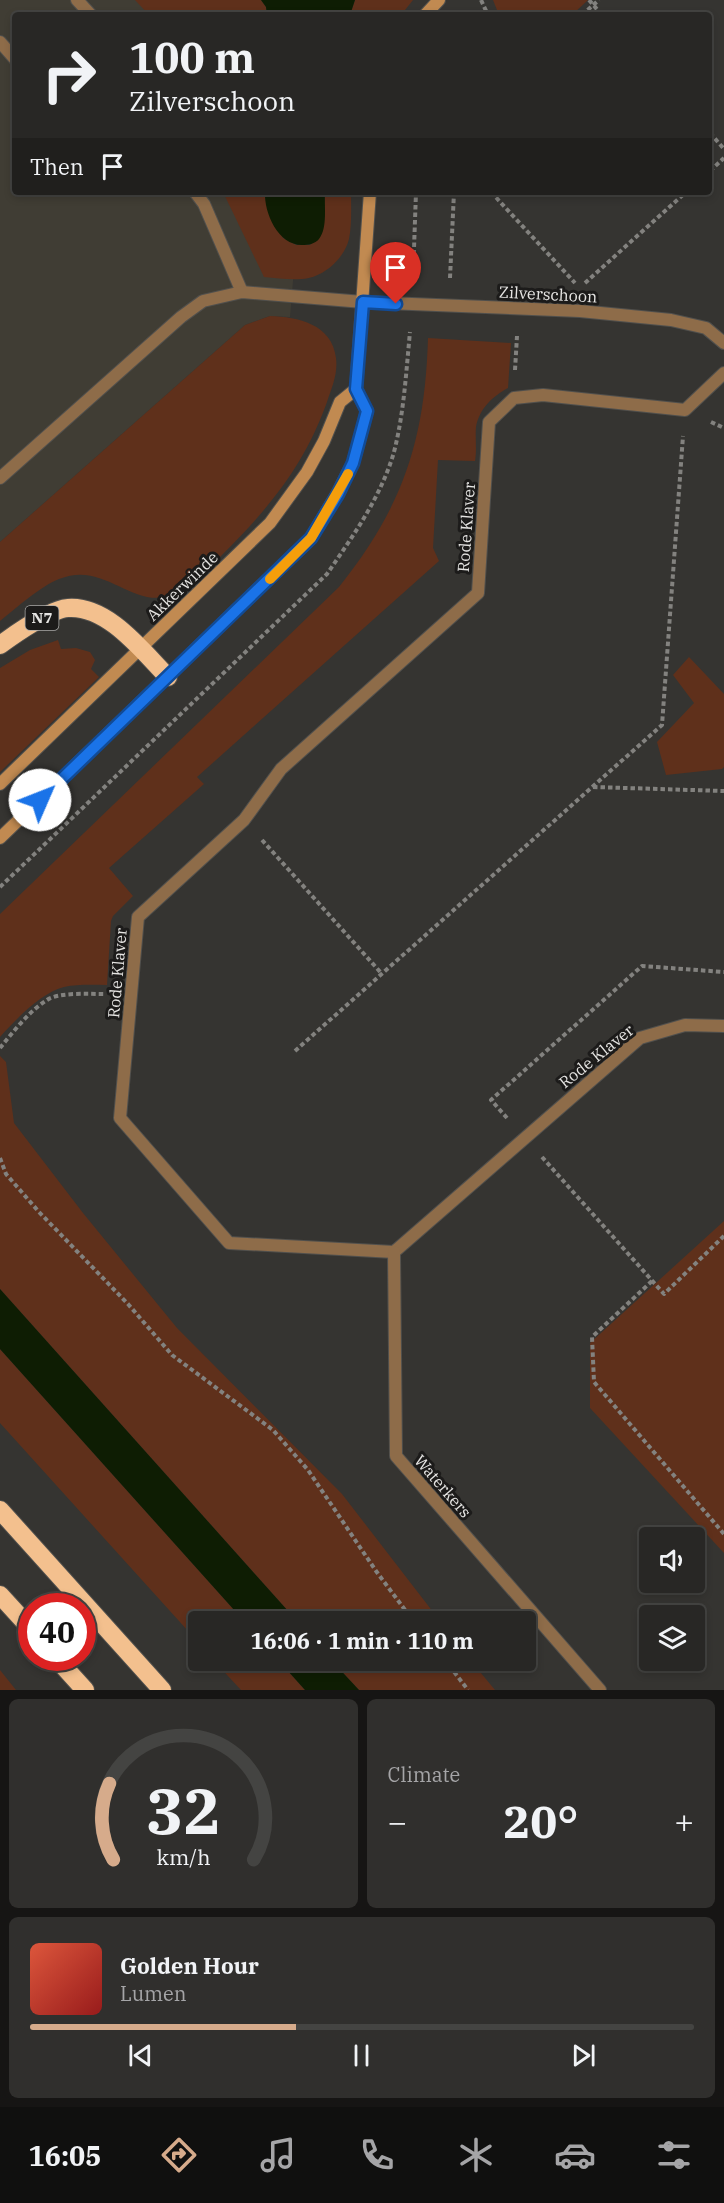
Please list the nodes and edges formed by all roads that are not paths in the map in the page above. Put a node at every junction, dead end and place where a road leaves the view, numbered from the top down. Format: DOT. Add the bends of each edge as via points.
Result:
graph roads {
  1 [pos="77,0"];
  2 [pos="439,0"];
  3 [pos="88,12"];
  4 [pos="428,12"];
  5 [pos="0,42"];
  6 [pos="12,56"];
  7 [pos="197,195"];
  8 [pos="370,195"];
  9 [pos="242,292"];
  10 [pos="363,302"];
  11 [pos="724,343"];
  12 [pos="724,373"];
  13 [pos="356,389"];
  14 [pos="0,478"];
  15 [pos="0,645"];
  16 [pos="141,649"];
  17 [pos="168,677"];
  18 [pos="0,784"];
  19 [pos="0,838"];
  20 [pos="724,1026"];
  21 [pos="394,1252"];
  22 [pos="0,1510"];
  23 [pos="0,1594"];
  24 [pos="18,1614"];
  25 [pos="68,1671"];
  26 [pos="85,1690"];
  27 [pos="162,1690"];
  28 [pos="600,1690"];
  1 -- 3 [label="street"];
  2 -- 4 [label="street"];
  5 -- 6 [label="street"];
  7 -- 9 [label="street"];
  8 -- 10 [label="street"];
  9 -- 10 [label="street, Zilverschoon"];
  9 -- 14 [label="street, Zilverschoon" via="203,301 181,317"];
  10 -- 11 [label="street, Zilverschoon" via="580,311 671,320 706,328"];
  10 -- 13 [label="street"];
  12 -- 21 [label="street, Rode Klaver" via="685,410 543,395 514,398 489,422 478,593 280,769 244,820 138,917 120,1118 229,1243"];
  13 -- 16 [label="street, Akkerwinde" via="340,402 324,441 270,523"];
  13 -- 17 [label="street" via="367,411 353,463 311,538"];
  15 -- 16 [label="highway, N7" via="33,622 67,607 90,611 113,622"];
  16 -- 17 [label="highway"];
  16 -- 18 [label="street, Akkerwinde"];
  17 -- 19 [label="street"];
  20 -- 21 [label="street, Rode Klaver" via="685,1025 640,1038"];
  21 -- 28 [label="street, Waterkers" via="396,1456"];
  22 -- 27 [label="highway"];
  23 -- 24 [label="highway"];
  25 -- 26 [label="highway"];
}
